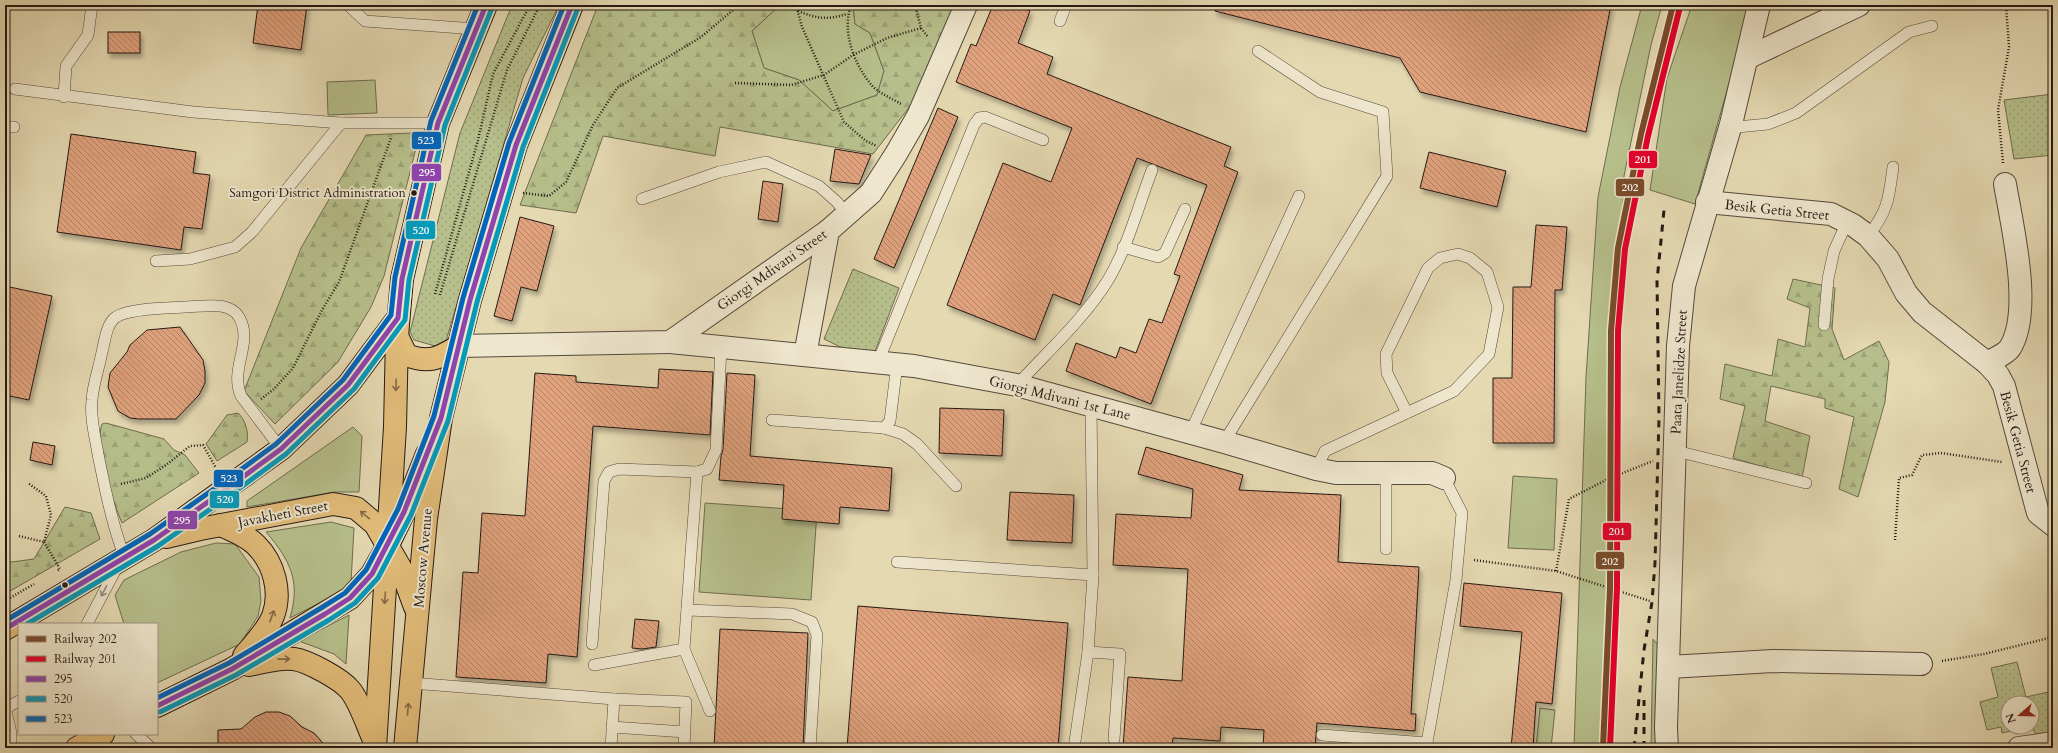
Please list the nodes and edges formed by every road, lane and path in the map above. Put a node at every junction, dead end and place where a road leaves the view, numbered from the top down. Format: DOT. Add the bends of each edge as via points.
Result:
graph roads {
  1 [pos="92,5"];
  2 [pos="348,5"];
  3 [pos="486,5"];
  4 [pos="530,5"];
  5 [pos="540,5"];
  6 [pos="572,5"];
  7 [pos="739,5"];
  8 [pos="796,5"];
  9 [pos="851,5"];
  10 [pos="915,5"];
  11 [pos="966,5"];
  12 [pos="1066,5"];
  13 [pos="1760,5"];
  14 [pos="1859,5"];
  15 [pos="2006,5"];
  16 [pos="798,11"];
  17 [pos="848,14"];
  18 [pos="1060,21"];
  19 [pos="1932,26"];
  20 [pos="921,28"];
  21 [pos="476,29"];
  22 [pos="1258,51"];
  23 [pos="853,55"];
  24 [pos="1747,58"];
  25 [pos="944,59"];
  26 [pos="824,75"];
  27 [pos="735,83"];
  28 [pos="16,90"];
  29 [pos="64,97"];
  30 [pos="918,116"];
  31 [pos="341,123"];
  32 [pos="399,123"];
  33 [pos="438,123"];
  34 [pos="1731,124"];
  35 [pos="1043,140"];
  36 [pos="896,154"];
  37 [pos="1893,167"];
  38 [pos="1152,170"];
  39 [pos="2005,184"];
  40 [pos="520,193"];
  41 [pos="1299,196"];
  42 [pos="642,199"];
  43 [pos="1707,202"];
  44 [pos="1185,209"];
  45 [pos="847,215"];
  46 [pos="1847,222"];
  47 [pos="828,231"];
  48 [pos="1868,236"];
  49 [pos="1123,247"];
  50 [pos="156,261"];
  51 [pos="435,294"];
  52 [pos="440,295"];
  53 [pos="1824,325"];
  54 [pos="398,327"];
  55 [pos="670,342"];
  56 [pos="459,346"];
  57 [pos="721,347"];
  58 [pos="805,355"];
  59 [pos="887,363"];
  60 [pos="1987,363"];
  61 [pos="1017,385"];
  62 [pos="1091,405"];
  63 [pos="250,407"];
  64 [pos="1407,413"];
  65 [pos="441,418"];
  66 [pos="772,420"];
  67 [pos="884,428"];
  68 [pos="1190,432"];
  69 [pos="1224,442"];
  70 [pos="281,449"];
  71 [pos="1676,456"];
  72 [pos="2024,465"];
  73 [pos="216,468"];
  74 [pos="1316,469"];
  75 [pos="697,472"];
  76 [pos="1386,473"];
  77 [pos="1444,478"];
  78 [pos="1806,483"];
  79 [pos="28,484"];
  80 [pos="104,485"];
  81 [pos="956,486"];
  82 [pos="221,525"];
  83 [pos="2053,525"];
  84 [pos="19,536"];
  85 [pos="154,540"];
  86 [pos="1896,540"];
  87 [pos="44,542"];
  88 [pos="388,545"];
  89 [pos="1386,549"];
  90 [pos="122,558"];
  91 [pos="1458,558"];
  92 [pos="897,562"];
  93 [pos="60,569"];
  94 [pos="1556,571"];
  95 [pos="1093,575"];
  96 [pos="687,610"];
  97 [pos="1671,617"];
  98 [pos="418,618"];
  99 [pos="88,623"];
  100 [pos="5,630"];
  101 [pos="2053,637"];
  102 [pos="592,644"];
  103 [pos="684,649"];
  104 [pos="1088,652"];
  105 [pos="594,664"];
  106 [pos="1921,664"];
  107 [pos="1669,667"];
  108 [pos="232,669"];
  109 [pos="411,683"];
  110 [pos="614,699"];
  111 [pos="18,702"];
  112 [pos="159,704"];
  113 [pos="5,708"];
  114 [pos="710,711"];
  115 [pos="612,727"];
  116 [pos="685,732"];
  117 [pos="102,735"];
  118 [pos="137,735"];
  119 [pos="1322,735"];
  120 [pos="1114,739"];
  121 [pos="2053,743"];
  122 [pos="375,745"];
  123 [pos="1426,745"];
  124 [pos="11,748"];
  125 [pos="76,748"];
  126 [pos="151,748"];
  127 [pos="405,748"];
  128 [pos="611,748"];
  129 [pos="684,748"];
  130 [pos="810,748"];
  131 [pos="1074,748"];
  132 [pos="1667,748"];
  133 [pos="2019,748"];
  1 -- 29 [label="lane" via="88,35 66,66"];
  2 -- 21 [label="lane" via="365,21"];
  3 -- 21 [label="main road"];
  4 -- 51 [label="path" via="494,74"];
  5 -- 52 [label="path" via="507,70"];
  6 -- 56 [label="main road, Moscow Avenue" via="516,144"];
  7 -- 40 [label="path" via="701,37 617,88 592,125 566,182 549,196"];
  8 -- 16 [label="path"];
  9 -- 17 [label="path"];
  10 -- 20 [label="path"];
  11 -- 25 [label="street, Giorgi Mdivani Street"];
  12 -- 18 [label="lane"];
  13 -- 24 [label="street, Paata Janelidze Street"];
  14 -- 24 [label="street"];
  15 -- 39 [label="path" via="2009,48 1998,110"];
  16 -- 17 [label="path" via="815,18 830,19"];
  16 -- 26 [label="path" via="802,27"];
  17 -- 23 [label="path"];
  19 -- 34 [label="lane" via="1909,32 1796,113 1768,124 1737,127"];
  20 -- 23 [label="path" via="888,38"];
  20 -- 25 [label="path"];
  21 -- 33 [label="main road"];
  22 -- 69 [label="lane" via="1320,92 1383,112 1387,176"];
  23 -- 26 [label="path"];
  23 -- 30 [label="path" via="870,84"];
  24 -- 34 [label="street, Paata Janelidze Street"];
  25 -- 30 [label="street, Giorgi Mdivani Street"];
  26 -- 27 [label="path" via="791,85"];
  26 -- 36 [label="path" via="844,122 866,141"];
  28 -- 29 [label="lane"];
  29 -- 31 [label="lane" via="193,112"];
  30 -- 36 [label="street, Giorgi Mdivani Street"];
  31 -- 32 [label="lane"];
  31 -- 50 [label="lane" via="252,232 235,247 190,259"];
  32 -- 33 [label="lane"];
  32 -- 63 [label="path" via="388,146 339,282 293,368 274,389"];
  33 -- 54 [label="main road" via="402,278"];
  34 -- 43 [label="street, Paata Janelidze Street"];
  35 -- 59 [label="lane" via="985,117 979,118"];
  36 -- 45 [label="street, Giorgi Mdivani Street" via="870,193"];
  37 -- 48 [label="lane" via="1889,197 1880,221"];
  38 -- 49 [label="lane"];
  39 -- 60 [label="street" via="2018,269 2020,323 2010,349"];
  41 -- 68 [label="lane"];
  42 -- 45 [label="lane" via="719,172 766,162 819,186"];
  43 -- 46 [label="street, Besik Getia Street" via="1831,214"];
  43 -- 71 [label="street, Paata Janelidze Street" via="1684,286 1678,346"];
  44 -- 49 [label="lane" via="1162,256"];
  45 -- 47 [label="street, Giorgi Mdivani Street"];
  46 -- 48 [label="street, Besik Getia Street"];
  46 -- 53 [label="lane" via="1834,250 1828,279"];
  47 -- 55 [label="street, Giorgi Mdivani Street"];
  47 -- 58 [label="street"];
  48 -- 60 [label="street, Besik Getia Street" via="1888,258 1906,292 1922,312"];
  49 -- 61 [label="lane" via="1109,278 1096,297"];
  54 -- 56 [label="main road" via="406,355 418,359 430,360"];
  54 -- 70 [label="main road, Javakheti Street" via="348,385"];
  54 -- 88 [label="main road, one-way"];
  55 -- 56 [label="street"];
  55 -- 57 [label="street, Giorgi Mdivani 1st Lane"];
  56 -- 65 [label="main road, Moscow Avenue"];
  57 -- 58 [label="street, Giorgi Mdivani 1st Lane"];
  57 -- 75 [label="lane" via="716,450 707,469"];
  58 -- 59 [label="street, Giorgi Mdivani 1st Lane"];
  59 -- 61 [label="street, Giorgi Mdivani 1st Lane"];
  59 -- 67 [label="lane" via="890,421"];
  60 -- 72 [label="street, Besik Getia Street" via="2004,386"];
  61 -- 62 [label="street, Giorgi Mdivani 1st Lane"];
  62 -- 68 [label="street, Giorgi Mdivani 1st Lane"];
  62 -- 95 [label="lane"];
  63 -- 70 [label="lane"];
  63 -- 80 [label="lane" via="237,387 236,374 244,342 242,323 234,312 221,306 127,312 115,317 108,328 92,400 92,423"];
  64 -- 64 [label="lane" via="1387,373 1386,354 1428,268 1440,258 1458,254 1470,258 1488,272 1498,307 1488,354 1454,391"];
  64 -- 74 [label="lane" via="1325,451"];
  65 -- 88 [label="main road" via="404,512"];
  65 -- 98 [label="main road, Moscow Avenue" via="426,519"];
  66 -- 67 [label="lane"];
  67 -- 81 [label="lane" via="903,434 917,444"];
  68 -- 69 [label="street, Giorgi Mdivani 1st Lane"];
  69 -- 74 [label="street, Giorgi Mdivani 1st Lane"];
  70 -- 85 [label="main road, Javakheti Street"];
  71 -- 78 [label="lane"];
  71 -- 94 [label="path" via="1658,458 1569,499"];
  71 -- 97 [label="street, Paata Janelidze Street"];
  72 -- 83 [label="street, Besik Getia Street" via="2038,513"];
  72 -- 86 [label="path" via="1941,453 1922,456 1912,475 1899,478"];
  73 -- 80 [label="path" via="203,445 190,446 146,478"];
  74 -- 76 [label="street, Giorgi Mdivani 1st Lane" via="1336,473"];
  75 -- 96 [label="lane"];
  75 -- 102 [label="lane" via="619,469 609,472 604,481"];
  76 -- 77 [label="street, Giorgi Mdivani 1st Lane" via="1432,474"];
  76 -- 89 [label="lane"];
  77 -- 91 [label="lane" via="1462,513"];
  79 -- 87 [label="path" via="46,496 51,515"];
  80 -- 90 [label="lane"];
  82 -- 85 [label="main road, Javakheti Street"];
  88 -- 82 [label="main road, Javakheti Street, one-way" via="375,524 356,508 333,504"];
  108 -- 82 [label="main road, one-way" via="264,632 273,616 276,586 266,557 255,544"];
  84 -- 87 [label="path"];
  85 -- 90 [label="main road, Javakheti Street"];
  87 -- 93 [label="path"];
  88 -- 98 [label="main road, Javakheti Street" via="401,569"];
  88 -- 108 [label="main road" via="372,574 350,598"];
  88 -- 122 [label="main road, one-way"];
  90 -- 99 [label="lane, one-way"];
  90 -- 100 [label="main road, Javakheti Street"];
  91 -- 94 [label="path"];
  91 -- 123 [label="lane"];
  92 -- 95 [label="lane"];
  94 -- 97 [label="path" via="1652,602"];
  95 -- 104 [label="lane"];
  96 -- 103 [label="lane"];
  96 -- 130 [label="lane" via="792,614 812,622 817,635"];
  97 -- 107 [label="street, Paata Janelidze Street"];
  98 -- 109 [label="main road, Moscow Avenue"];
  101 -- 106 [label="path" via="1984,654"];
  103 -- 105 [label="lane"];
  103 -- 114 [label="lane"];
  104 -- 120 [label="lane" via="1120,654"];
  104 -- 131 [label="lane"];
  106 -- 107 [label="street" via="1773,661"];
  107 -- 132 [label="street, Paata Janelidze Street"];
  108 -- 112 [label="main road"];
  108 -- 122 [label="main road, one-way" via="272,660 295,659 323,671 351,690"];
  109 -- 110 [label="lane"];
  127 -- 109 [label="main road, Moscow Avenue, one-way"];
  110 -- 115 [label="lane"];
  110 -- 116 [label="lane" via="686,702"];
  111 -- 113 [label="lane"];
  113 -- 124 [label="lane" via="11,733"];
  115 -- 116 [label="lane"];
  115 -- 128 [label="lane"];
  116 -- 129 [label="lane"];
  117 -- 125 [label="main road"];
  118 -- 126 [label="lane"];
  119 -- 123 [label="lane"];
  121 -- 133 [label="street"];
}
